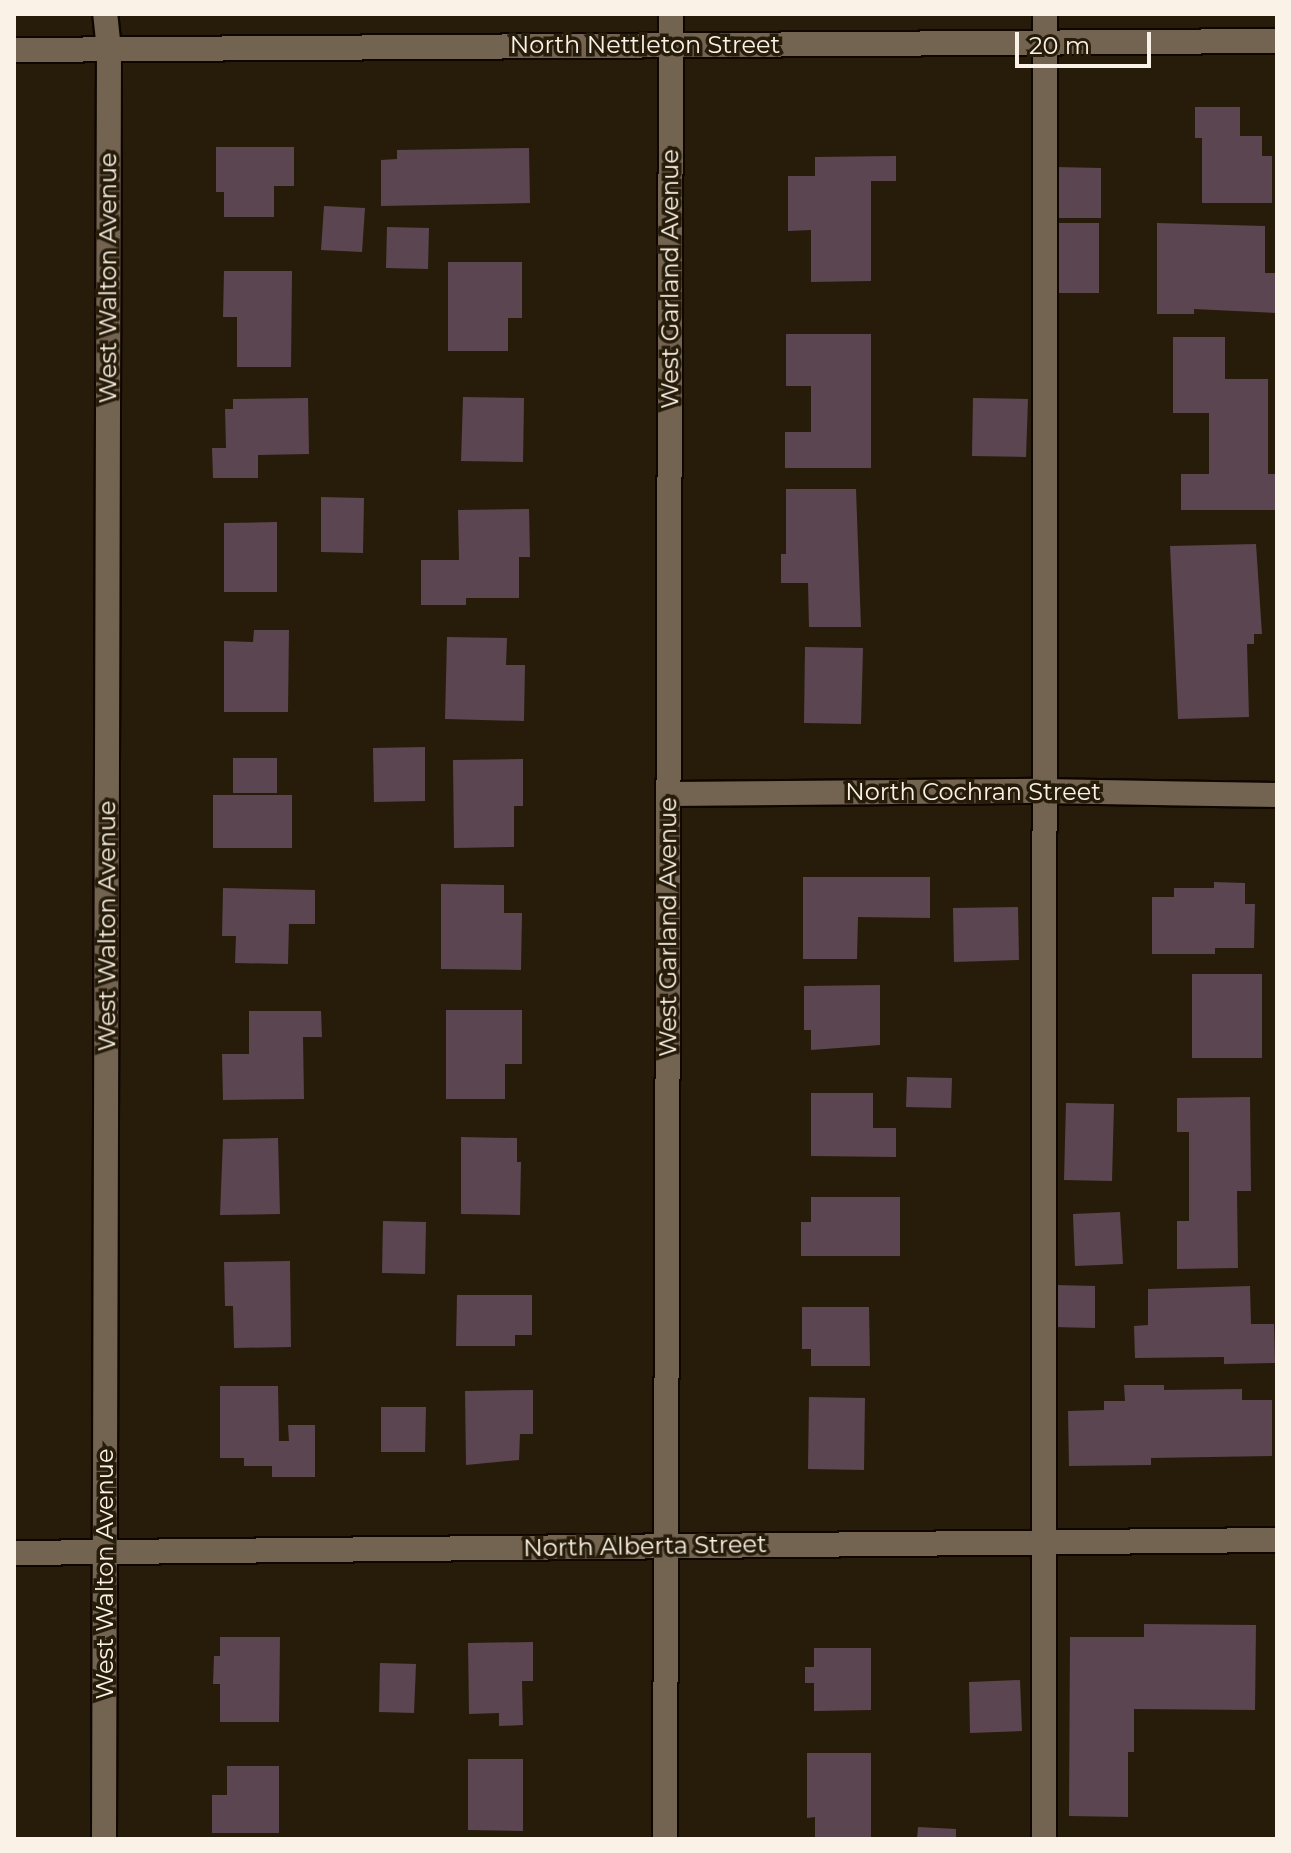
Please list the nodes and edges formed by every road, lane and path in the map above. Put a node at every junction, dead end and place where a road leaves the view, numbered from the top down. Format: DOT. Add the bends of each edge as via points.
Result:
graph roads {
  1 [pos="105,14"];
  2 [pos="671,14"];
  3 [pos="1045,14"];
  4 [pos="1277,41"];
  5 [pos="1045,42"];
  6 [pos="671,44"];
  7 [pos="14,50"];
  8 [pos="109,50"];
  9 [pos="1044,791"];
  10 [pos="669,794"];
  11 [pos="1277,795"];
  12 [pos="1277,1540"];
  13 [pos="1045,1541"];
  14 [pos="665,1545"];
  15 [pos="14,1553"];
  16 [pos="105,1553"];
  17 [pos="104,1839"];
  18 [pos="665,1839"];
  19 [pos="1044,1839"];
  1 -- 8 [label="street, West Walton Avenue"];
  2 -- 6 [label="street, West Garland Avenue"];
  3 -- 5 [label="street"];
  4 -- 5 [label="street, North Nettleton Street"];
  5 -- 6 [label="street, North Nettleton Street"];
  5 -- 9 [label="street"];
  6 -- 8 [label="street, North Nettleton Street"];
  6 -- 10 [label="street, West Garland Avenue"];
  7 -- 8 [label="street, North Nettleton Street"];
  8 -- 16 [label="street, West Walton Avenue"];
  9 -- 10 [label="street, North Cochran Street"];
  9 -- 11 [label="street, North Cochran Street"];
  9 -- 13 [label="street"];
  10 -- 14 [label="street, West Garland Avenue"];
  12 -- 13 [label="street, North Alberta Street"];
  13 -- 14 [label="street, North Alberta Street"];
  13 -- 19 [label="street"];
  14 -- 16 [label="street, North Alberta Street"];
  14 -- 18 [label="street, West Garland Avenue"];
  15 -- 16 [label="street, North Alberta Street"];
  16 -- 17 [label="street, West Walton Avenue"];
}
